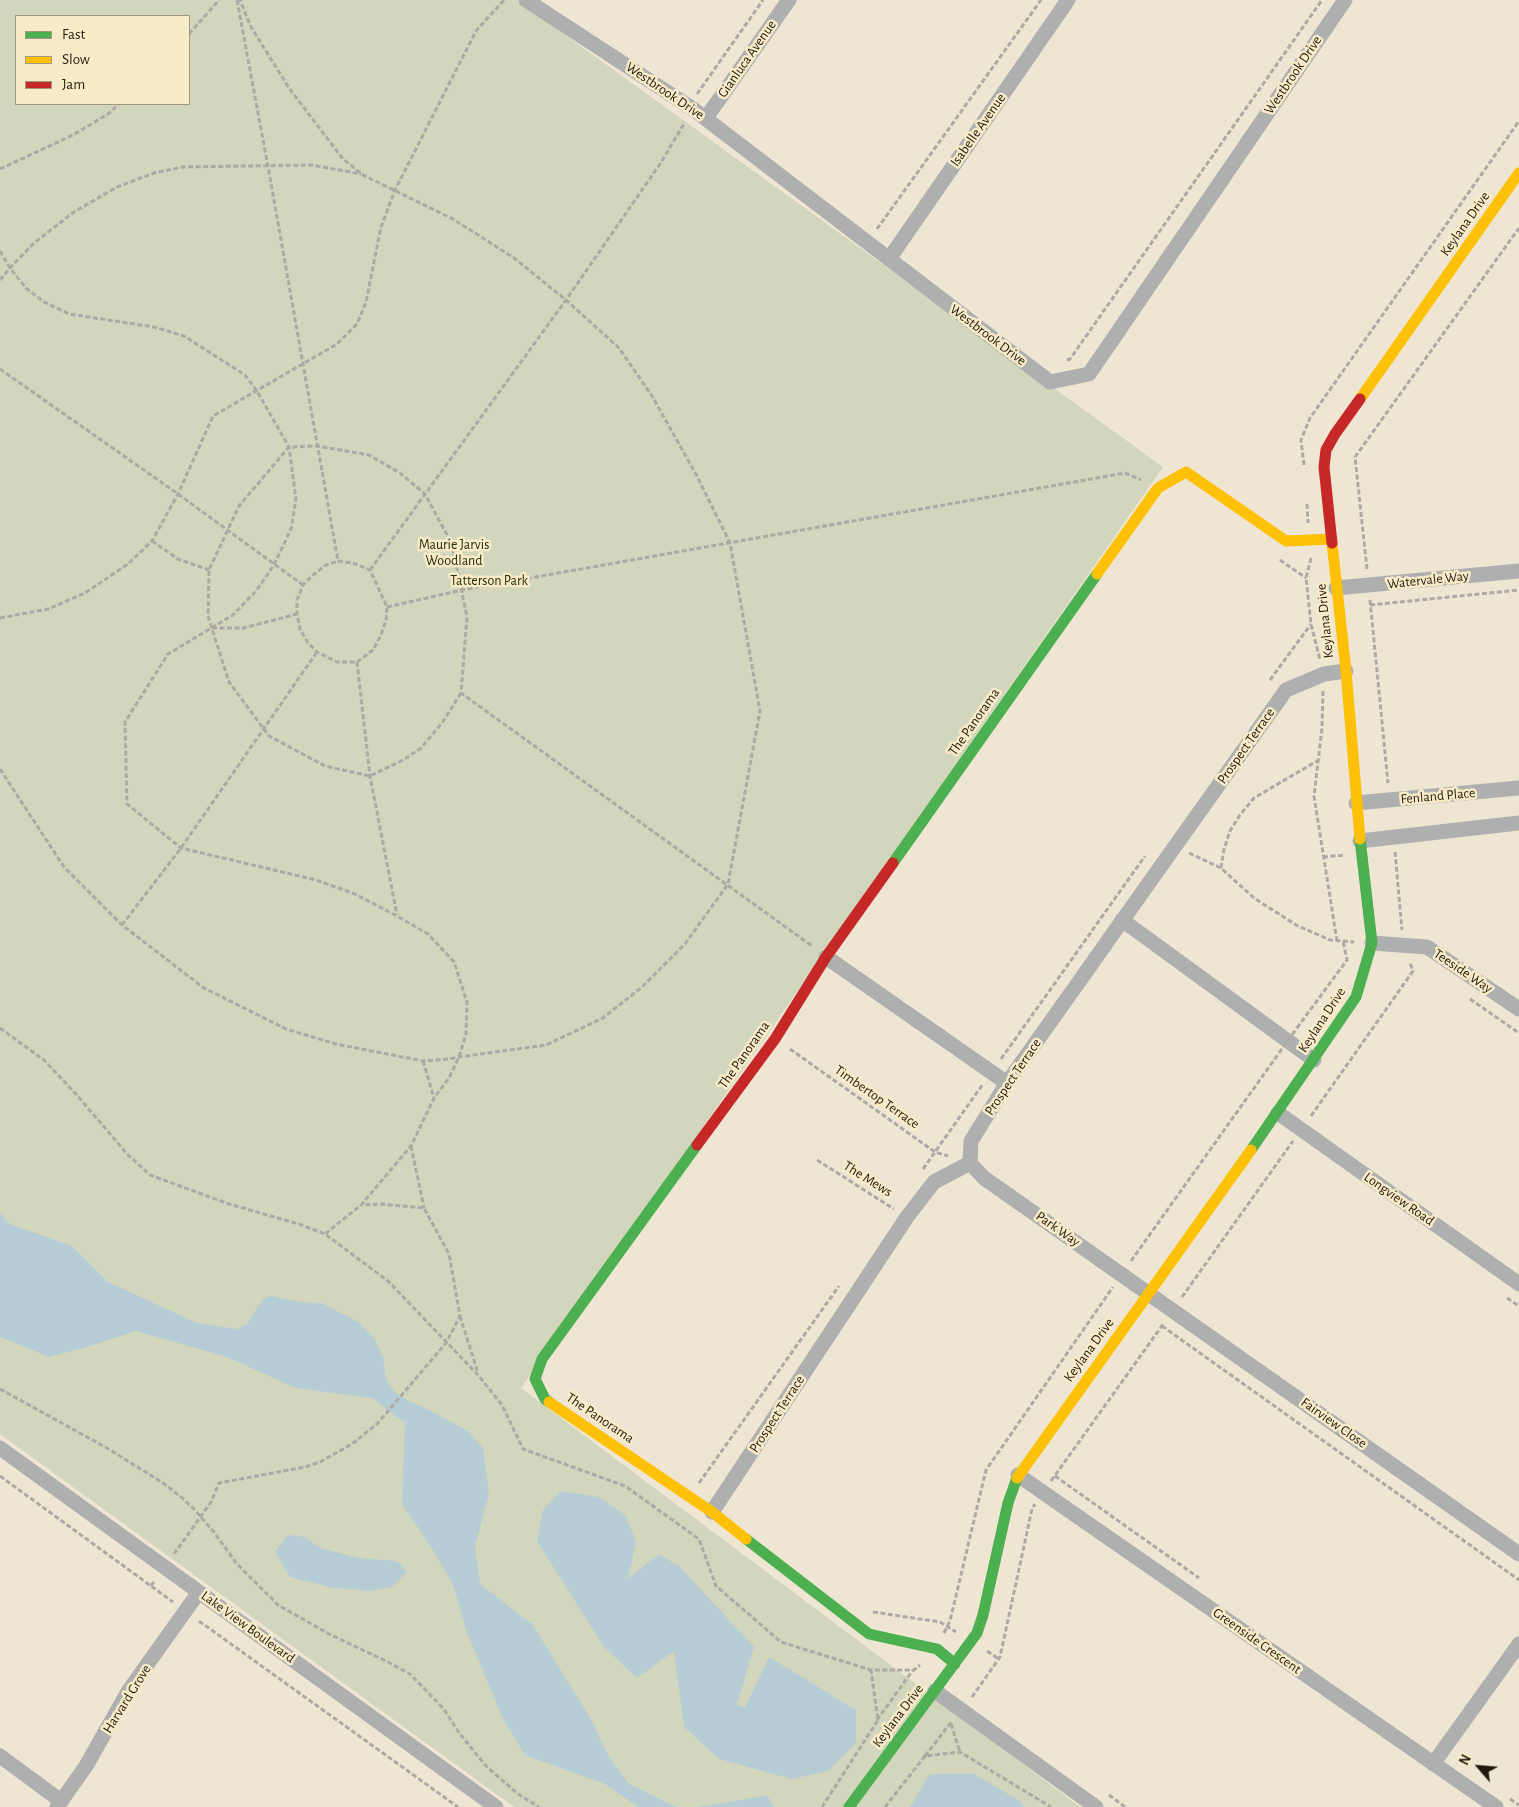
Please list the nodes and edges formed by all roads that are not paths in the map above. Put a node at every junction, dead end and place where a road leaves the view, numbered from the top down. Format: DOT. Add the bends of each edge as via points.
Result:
graph roads {
  1 [pos="526,0"];
  2 [pos="789,0"];
  3 [pos="1068,0"];
  4 [pos="1344,0"];
  5 [pos="709,114"];
  6 [pos="1519,173"];
  7 [pos="893,253"];
  8 [pos="1332,539"];
  9 [pos="1519,571"];
  10 [pos="1336,588"];
  11 [pos="1346,671"];
  12 [pos="1519,788"];
  13 [pos="1356,803"];
  14 [pos="1519,823"];
  15 [pos="1360,841"];
  16 [pos="1122,920"];
  17 [pos="1372,943"];
  18 [pos="826,957"];
  19 [pos="1519,1009"];
  20 [pos="1314,1060"];
  21 [pos="1007,1082"];
  22 [pos="1278,1113"];
  23 [pos="970,1163"];
  24 [pos="1519,1284"];
  25 [pos="1148,1293"];
  26 [pos="0,1448"];
  27 [pos="1018,1475"];
  28 [pos="712,1512"];
  29 [pos="1519,1554"];
  30 [pos="199,1592"];
  31 [pos="1519,1644"];
  32 [pos="955,1664"];
  33 [pos="935,1691"];
  34 [pos="0,1756"];
  35 [pos="1434,1764"];
  36 [pos="59,1804"];
  37 [pos="496,1807"];
  38 [pos="849,1807"];
  39 [pos="1096,1807"];
  40 [pos="1496,1807"];
  1 -- 5 [label="street, Westbrook Drive" via="693,109"];
  2 -- 5 [label="street, Gianluca Avenue"];
  3 -- 7 [label="street, Isabelle Avenue"];
  4 -- 7 [label="street, Westbrook Drive" via="1089,374 1050,382"];
  5 -- 7 [label="street, Westbrook Drive"];
  6 -- 8 [label="street, Keylana Drive" via="1326,450 1324,468"];
  8 -- 10 [label="street, Keylana Drive"];
  8 -- 18 [label="street, The Panorama" via="1286,541 1186,472 1158,488"];
  9 -- 10 [label="street, Watervale Way"];
  10 -- 11 [label="street, Keylana Drive"];
  11 -- 13 [label="street, Keylana Drive"];
  11 -- 16 [label="street, Prospect Terrace" via="1324,674 1286,690"];
  12 -- 13 [label="street, Fenland Place"];
  13 -- 15 [label="street, Keylana Drive"];
  14 -- 15 [label="street"];
  15 -- 17 [label="street, Keylana Drive"];
  16 -- 20 [label="street"];
  16 -- 21 [label="street, Prospect Terrace"];
  17 -- 19 [label="street, Teeside Way" via="1427,947"];
  17 -- 20 [label="street, Keylana Drive" via="1356,997"];
  18 -- 21 [label="street"];
  18 -- 28 [label="street, The Panorama" via="775,1038 542,1359 535,1379 545,1400"];
  20 -- 22 [label="street, Keylana Drive"];
  21 -- 23 [label="street, Prospect Terrace" via="971,1141"];
  22 -- 24 [label="street, Longview Road"];
  22 -- 25 [label="street, Keylana Drive"];
  23 -- 25 [label="street, Park Way" via="984,1178"];
  23 -- 28 [label="street, Prospect Terrace" via="934,1182 900,1213"];
  25 -- 27 [label="street, Keylana Drive"];
  25 -- 29 [label="street, Fairview Close"];
  26 -- 30 [label="street, Lake View Boulevard"];
  27 -- 32 [label="street, Keylana Drive" via="1008,1503 982,1620 977,1633"];
  27 -- 35 [label="street, Greenside Crescent"];
  28 -- 32 [label="street, The Panorama" via="869,1634 937,1649"];
  30 -- 36 [label="street, Harvard Grove" via="129,1690 86,1766"];
  30 -- 37 [label="street, Lake View Boulevard"];
  31 -- 35 [label="street"];
  32 -- 33 [label="street, Keylana Drive"];
  33 -- 38 [label="street, Keylana Drive"];
  33 -- 39 [label="street"];
  34 -- 36 [label="street"];
  35 -- 40 [label="street, Greenside Crescent"];
}
